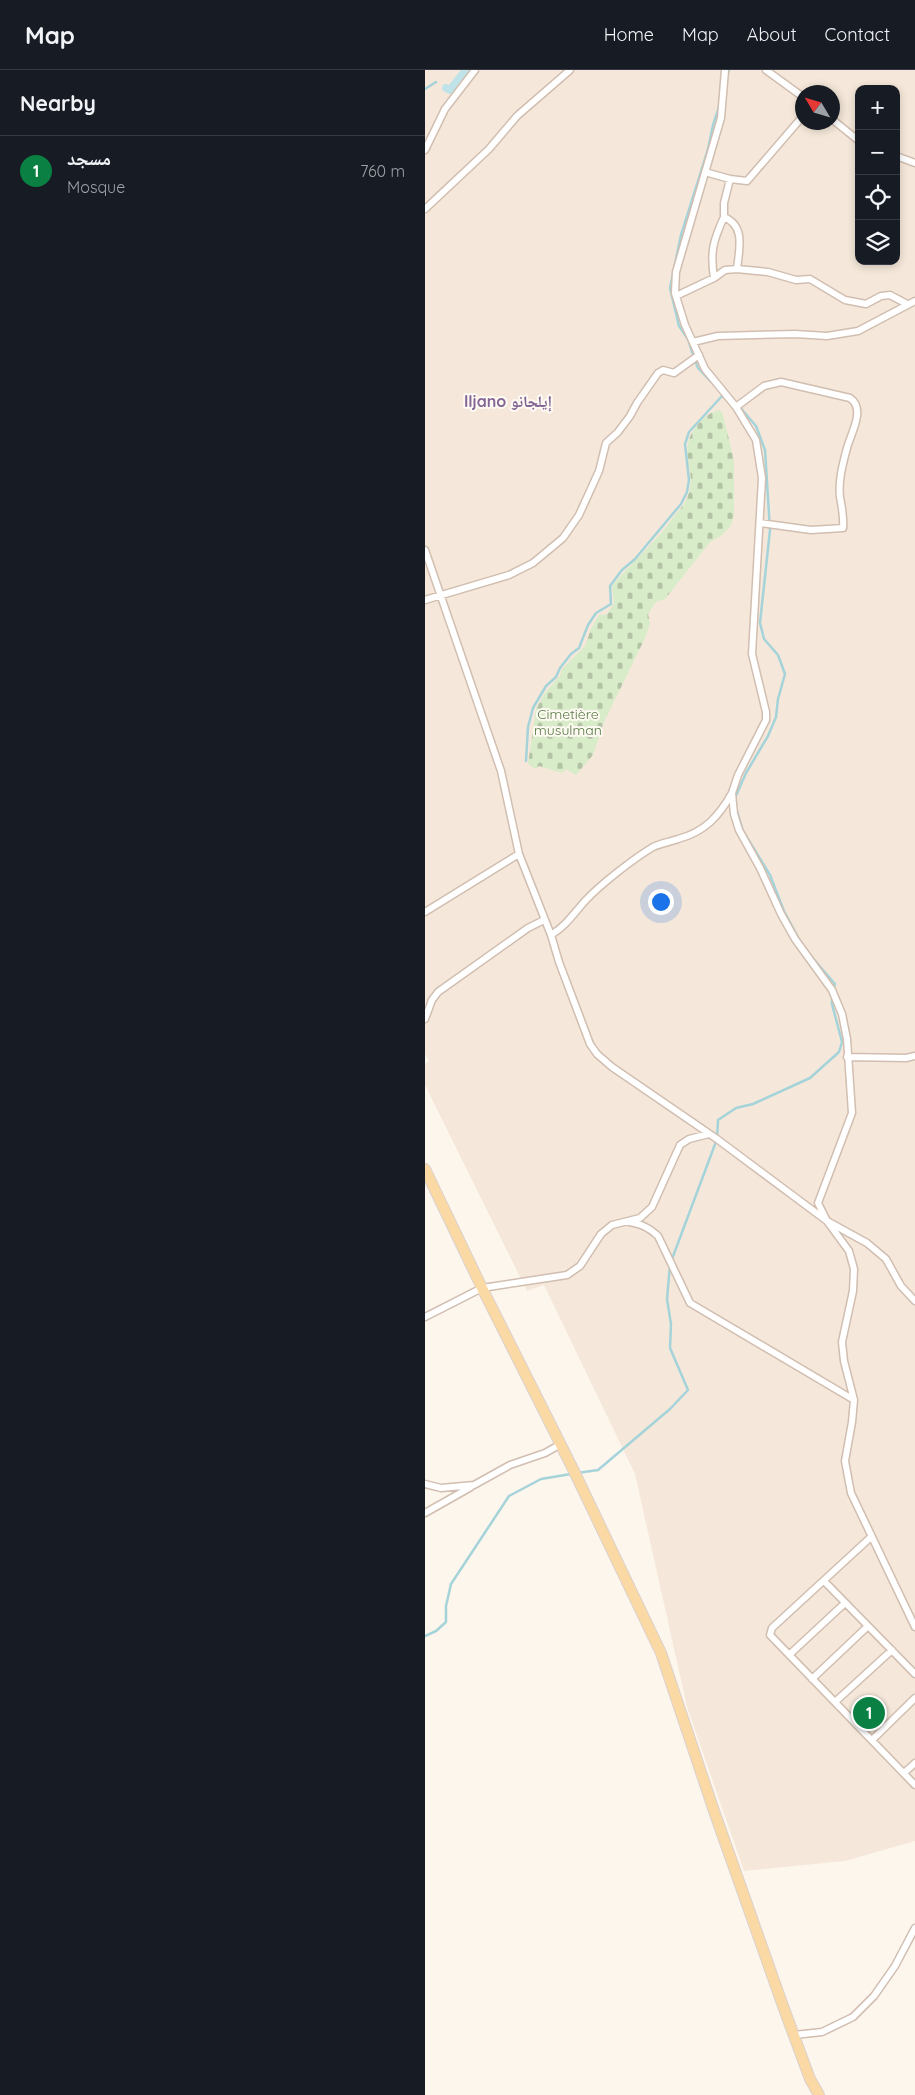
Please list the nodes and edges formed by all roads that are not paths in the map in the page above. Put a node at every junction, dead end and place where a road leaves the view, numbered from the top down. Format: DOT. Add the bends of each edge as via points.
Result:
graph roads {
  1 [pos="475,70"];
  2 [pos="570,70"];
  3 [pos="725,70"];
  4 [pos="766,70"];
  5 [pos="795,91"];
  6 [pos="795,125"];
  7 [pos="840,126"];
  8 [pos="855,138"];
  9 [pos="425,150"];
  10 [pos="900,157"];
  11 [pos="915,163"];
  12 [pos="705,172"];
  13 [pos="730,179"];
  14 [pos="425,209"];
  15 [pos="724,217"];
  16 [pos="737,269"];
  17 [pos="714,278"];
  18 [pos="676,296"];
  19 [pos="915,301"];
  20 [pos="907,304"];
  21 [pos="693,342"];
  22 [pos="699,355"];
  23 [pos="736,407"];
  24 [pos="760,523"];
  25 [pos="425,550"];
  26 [pos="440,595"];
  27 [pos="425,600"];
  28 [pos="732,793"];
  29 [pos="519,854"];
  30 [pos="425,912"];
  31 [pos="544,920"];
  32 [pos="551,935"];
  33 [pos="425,1019"];
  34 [pos="915,1056"];
  35 [pos="847,1057"];
  36 [pos="709,1134"];
  37 [pos="425,1169"];
  38 [pos="827,1221"];
  39 [pos="627,1222"];
  40 [pos="482,1288"];
  41 [pos="915,1301"];
  42 [pos="425,1316"];
  43 [pos="854,1400"];
  44 [pos="561,1444"];
  45 [pos="425,1484"];
  46 [pos="474,1485"];
  47 [pos="425,1513"];
  48 [pos="871,1537"];
  49 [pos="824,1581"];
  50 [pos="845,1603"];
  51 [pos="868,1626"];
  52 [pos="915,1627"];
  53 [pos="892,1650"];
  54 [pos="789,1655"];
  55 [pos="915,1674"];
  56 [pos="812,1679"];
  57 [pos="915,1698"];
  58 [pos="835,1702"];
  59 [pos="872,1740"];
  60 [pos="915,1762"];
  61 [pos="904,1773"];
  62 [pos="915,1784"];
  63 [pos="915,1928"];
  64 [pos="794,2035"];
  65 [pos="819,2095"];
  1 -- 9 [label="street" via="445,109"];
  2 -- 14 [label="street" via="517,116 489,149"];
  3 -- 12 [label="street" via="721,118"];
  4 -- 5 [label="street"];
  6 -- 13 [label="street" via="750,178 744,182"];
  7 -- 8 [label="street"];
  10 -- 11 [label="street"];
  12 -- 13 [label="street"];
  12 -- 18 [label="street" via="676,272"];
  13 -- 15 [label="street"];
  15 -- 16 [label="street" via="736,224 739,233"];
  15 -- 17 [label="street" via="713,241 711,260"];
  16 -- 17 [label="street" via="725,270"];
  16 -- 20 [label="street" via="768,272 796,280 810,279 845,300 866,304 890,295"];
  17 -- 18 [label="street"];
  18 -- 21 [label="street"];
  19 -- 20 [label="street"];
  20 -- 21 [label="street" via="858,331 827,336 718,336"];
  21 -- 22 [label="street"];
  22 -- 23 [label="street" via="705,369"];
  22 -- 26 [label="street" via="674,373 663,370 658,373 624,424 606,443 599,471 579,515 552,548 533,563 509,575"];
  23 -- 24 [label="street" via="756,440 762,478"];
  23 -- 24 [label="street" via="764,386 781,382 850,398 857,406 855,428 847,446 840,484 843,528 811,530"];
  24 -- 28 [label="street" via="752,654 766,720"];
  25 -- 26 [label="street"];
  26 -- 27 [label="street"];
  26 -- 29 [label="street" via="501,771"];
  28 -- 32 [label="street" via="709,824 695,834 648,850 587,899 565,927"];
  28 -- 35 [label="street" via="739,830 781,914 832,990 847,1039"];
  29 -- 30 [label="street"];
  29 -- 31 [label="street"];
  31 -- 32 [label="street"];
  31 -- 33 [label="street" via="438,992"];
  32 -- 36 [label="street" via="587,1036 597,1054"];
  34 -- 35 [label="street"];
  35 -- 38 [label="street" via="852,1113 818,1203"];
  36 -- 38 [label="street"];
  36 -- 39 [label="street" via="689,1139 680,1146 652,1207 640,1218"];
  37 -- 40 [label="main road"];
  38 -- 41 [label="street" via="867,1242 886,1260 901,1286"];
  38 -- 43 [label="street" via="844,1242 854,1269 853,1292 842,1342"];
  39 -- 40 [label="street" via="613,1225 601,1234 580,1266 567,1275"];
  39 -- 43 [label="street" via="641,1224 657,1236 689,1303"];
  40 -- 42 [label="street"];
  40 -- 44 [label="main road"];
  43 -- 48 [label="street" via="845,1461 851,1493"];
  44 -- 46 [label="street" via="510,1465"];
  44 -- 64 [label="main road" via="661,1653 713,1811"];
  45 -- 46 [label="street" via="441,1488"];
  46 -- 47 [label="street"];
  48 -- 49 [label="street"];
  48 -- 52 [label="street"];
  49 -- 50 [label="street"];
  49 -- 54 [label="street" via="772,1628 770,1635"];
  50 -- 51 [label="street"];
  50 -- 54 [label="street"];
  51 -- 53 [label="street"];
  51 -- 56 [label="street"];
  53 -- 55 [label="street"];
  53 -- 58 [label="street"];
  54 -- 56 [label="street"];
  56 -- 58 [label="street"];
  57 -- 59 [label="street"];
  58 -- 59 [label="street"];
  59 -- 61 [label="street"];
  60 -- 61 [label="street"];
  61 -- 62 [label="street"];
  63 -- 64 [label="street" via="895,1966 874,1996 853,2017 822,2032"];
  64 -- 65 [label="main road"];
}
